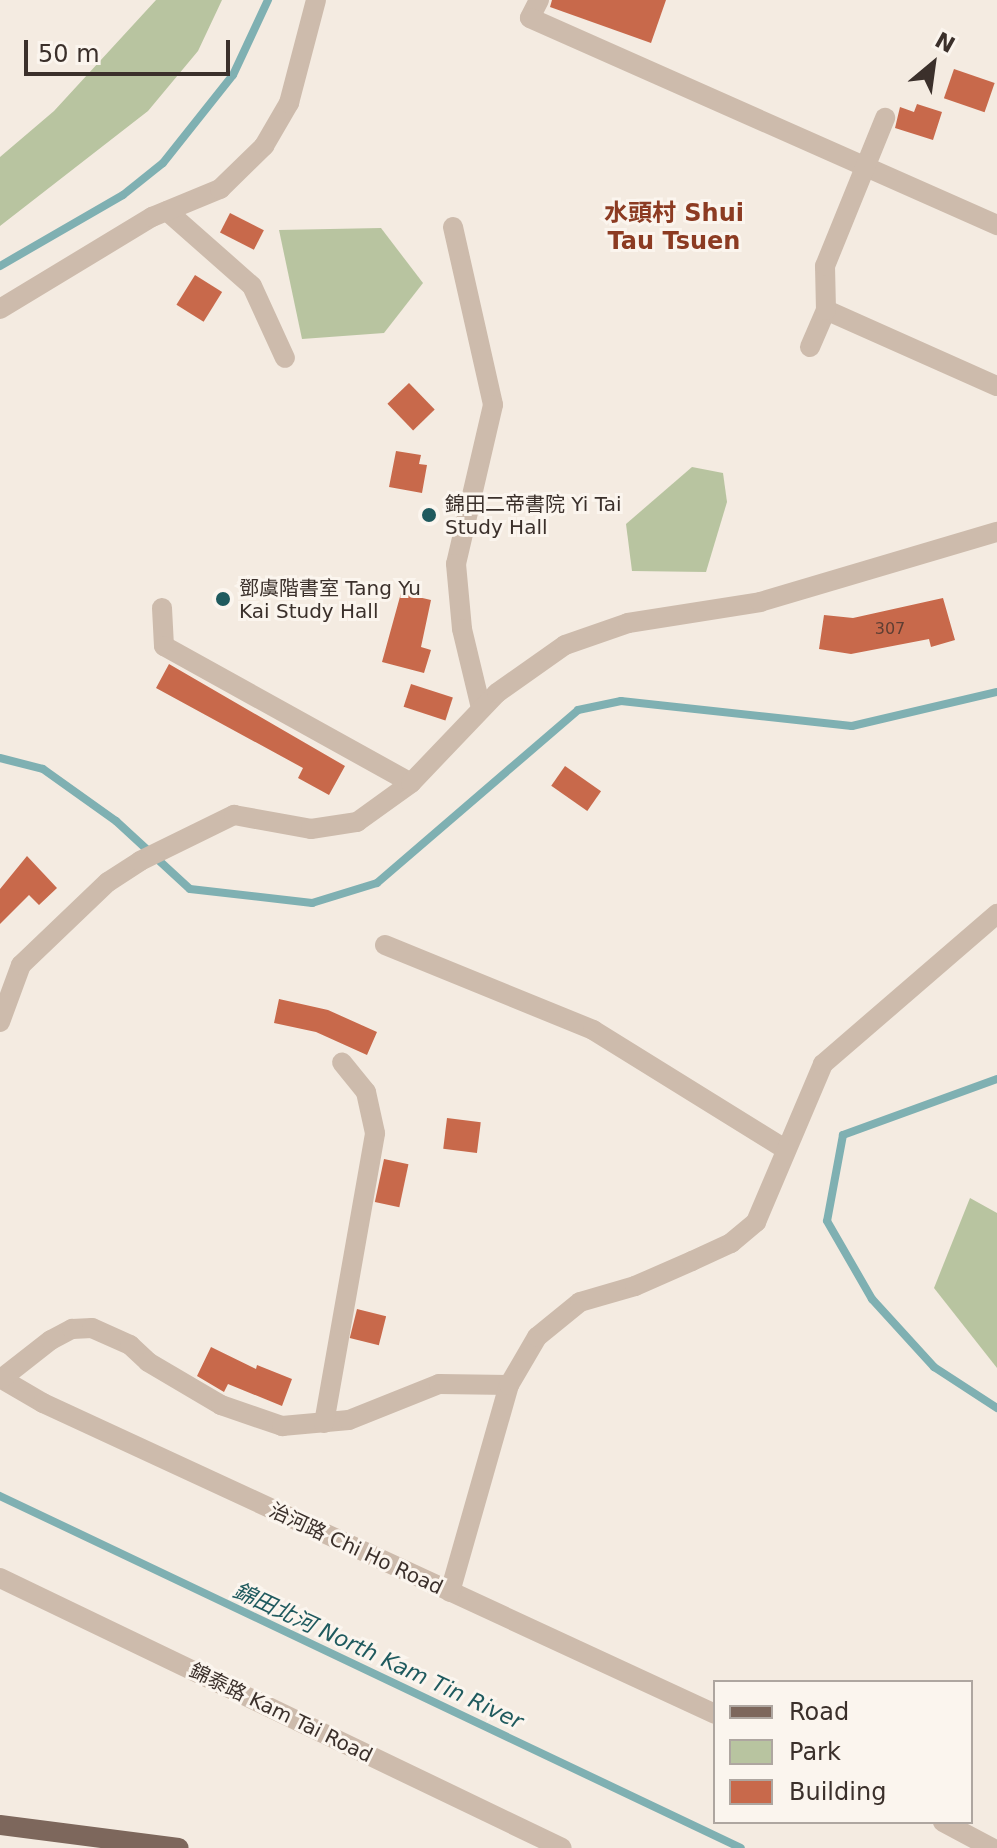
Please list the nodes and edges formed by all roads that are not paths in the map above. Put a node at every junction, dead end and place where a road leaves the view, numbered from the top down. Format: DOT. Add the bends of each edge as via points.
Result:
graph roads {
  1 [pos="316,0"];
  2 [pos="539,0"];
  3 [pos="885,118"];
  4 [pos="870,166"];
  5 [pos="167,211"];
  6 [pos="997,225"];
  7 [pos="453,227"];
  8 [pos="0,309"];
  9 [pos="826,310"];
  10 [pos="810,347"];
  11 [pos="285,358"];
  12 [pos="997,386"];
  13 [pos="997,532"];
  14 [pos="162,608"];
  15 [pos="481,708"];
  16 [pos="411,783"];
  17 [pos="997,914"];
  18 [pos="385,945"];
  19 [pos="0,1022"];
  20 [pos="342,1062"];
  21 [pos="783,1148"];
  22 [pos="1,1378"];
  23 [pos="509,1385"];
  24 [pos="324,1423"];
  25 [pos="0,1578"];
  26 [pos="450,1592"];
  27 [pos="713,1713"];
  28 [pos="947,1824"];
  29 [pos="0,1825"];
  30 [pos="179,1848"];
  31 [pos="562,1848"];
  32 [pos="992,1848"];
  1 -- 5 [label="street" via="289,103 264,146 220,189"];
  2 -- 4 [label="street" via="530,18"];
  3 -- 4 [label="street"];
  4 -- 6 [label="street"];
  4 -- 9 [label="street" via="825,266"];
  5 -- 8 [label="street"];
  5 -- 11 [label="street" via="252,286"];
  7 -- 15 [label="street" via="493,405 456,564 462,629"];
  9 -- 10 [label="street"];
  9 -- 12 [label="street"];
  13 -- 15 [label="street" via="760,602 596,631 552,653"];
  14 -- 16 [label="street" via="164,646"];
  15 -- 16 [label="street"];
  16 -- 19 [label="street" via="371,814 344,826 311,829 234,815 140,861 108,882 21,965"];
  17 -- 21 [label="street" via="823,1064"];
  18 -- 21 [label="street" via="593,1030"];
  20 -- 24 [label="street" via="366,1092 375,1133"];
  21 -- 23 [label="street" via="756,1222 731,1243 635,1286 580,1302 537,1337"];
  22 -- 24 [label="street" via="51,1340 72,1329 92,1328 130,1345 148,1362 221,1405 282,1426"];
  22 -- 26 [label="street, 治河路 Chi Ho Road"];
  23 -- 24 [label="street" via="439,1384 349,1420"];
  23 -- 26 [label="street"];
  25 -- 31 [label="street, 錦泰路 Kam Tai Road"];
  26 -- 27 [label="street, 治河路 Chi Ho Road"];
  28 -- 32 [label="street"];
  29 -- 30 [label="main road"];
}
